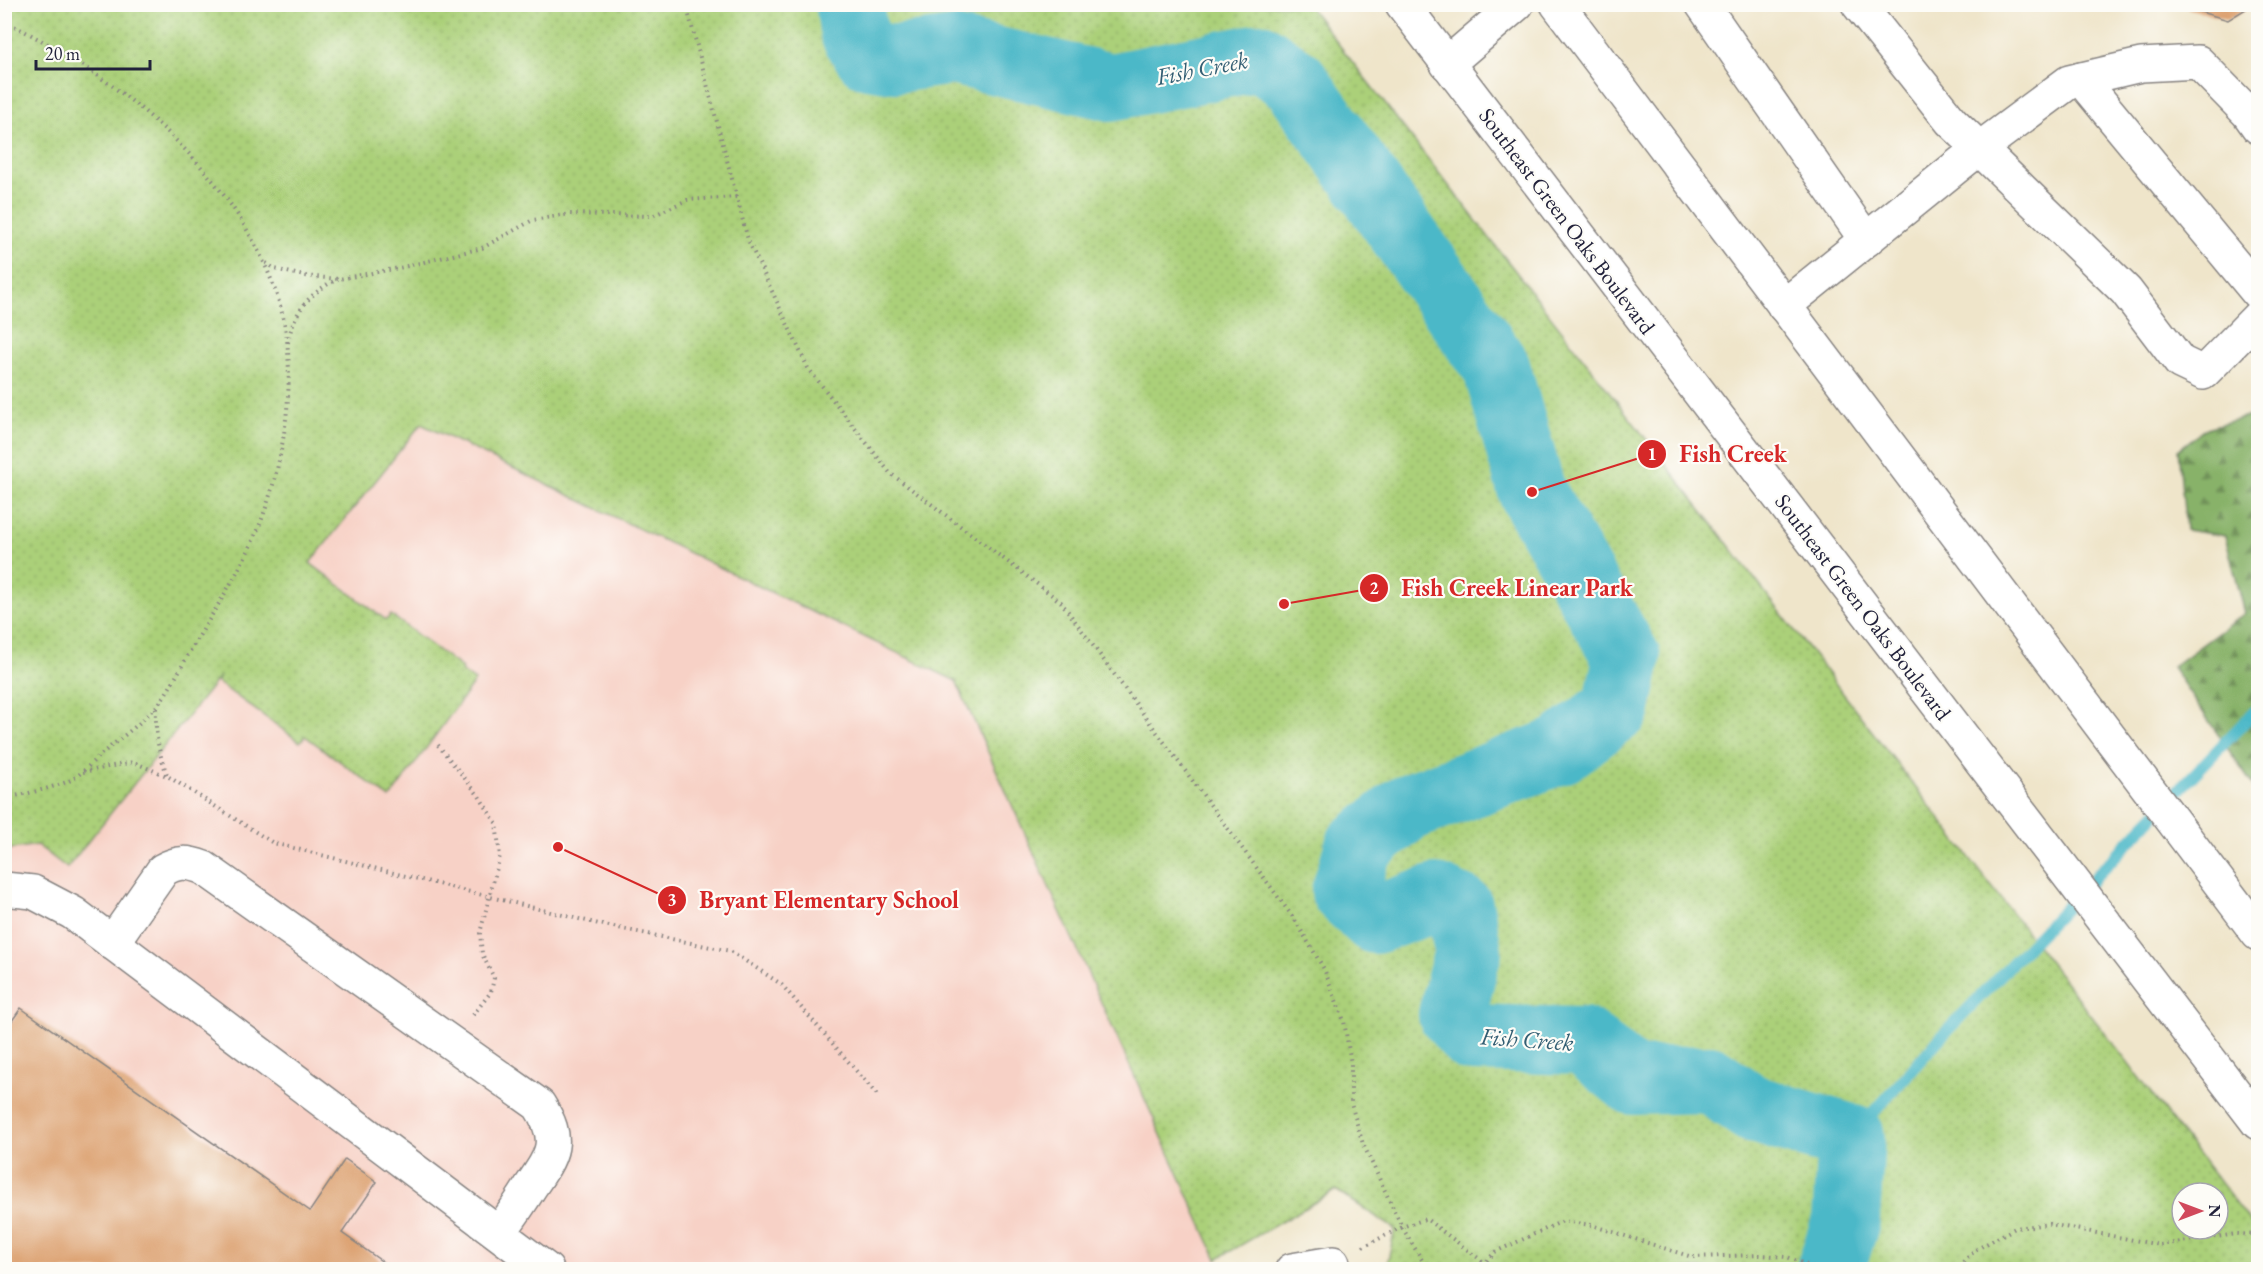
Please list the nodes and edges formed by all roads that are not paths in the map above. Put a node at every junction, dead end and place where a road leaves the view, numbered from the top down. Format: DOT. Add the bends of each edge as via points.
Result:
graph roads {
  1 [pos="1402,4"];
  2 [pos="1517,4"];
  3 [pos="1557,4"];
  4 [pos="1702,4"];
  5 [pos="1858,4"];
  6 [pos="1447,64"];
  7 [pos="2081,79"];
  8 [pos="2259,127"];
  9 [pos="1980,149"];
  10 [pos="1866,240"];
  11 [pos="2259,292"];
  12 [pos="1784,306"];
  13 [pos="2259,317"];
  14 [pos="4,888"];
  15 [pos="2259,934"];
  16 [pos="112,943"];
  17 [pos="2259,1123"];
  18 [pos="499,1233"];
  19 [pos="1333,1263"];
  20 [pos="548,1269"];
  21 [pos="1292,1269"];
  1 -- 6 [label="main road, Southeast Green Oaks Boulevard"];
  2 -- 6 [label="main road"];
  3 -- 12 [label="main road"];
  4 -- 10 [label="main road"];
  5 -- 9 [label="main road" via="1951,121"];
  6 -- 17 [label="main road, Southeast Green Oaks Boulevard"];
  7 -- 8 [label="main road" via="2141,65 2198,62"];
  7 -- 9 [label="main road" via="2069,82"];
  7 -- 11 [label="main road"];
  9 -- 10 [label="main road"];
  9 -- 13 [label="main road" via="2126,291 2180,362 2203,373"];
  10 -- 12 [label="main road"];
  12 -- 15 [label="main road"];
  14 -- 16 [label="main road" via="33,892 73,913"];
  16 -- 18 [label="main road"];
  16 -- 18 [label="main road" via="163,870 174,863 191,863 204,868 539,1105 550,1122 550,1159"];
  18 -- 20 [label="main road"];
  19 -- 21 [label="main road"];
}
